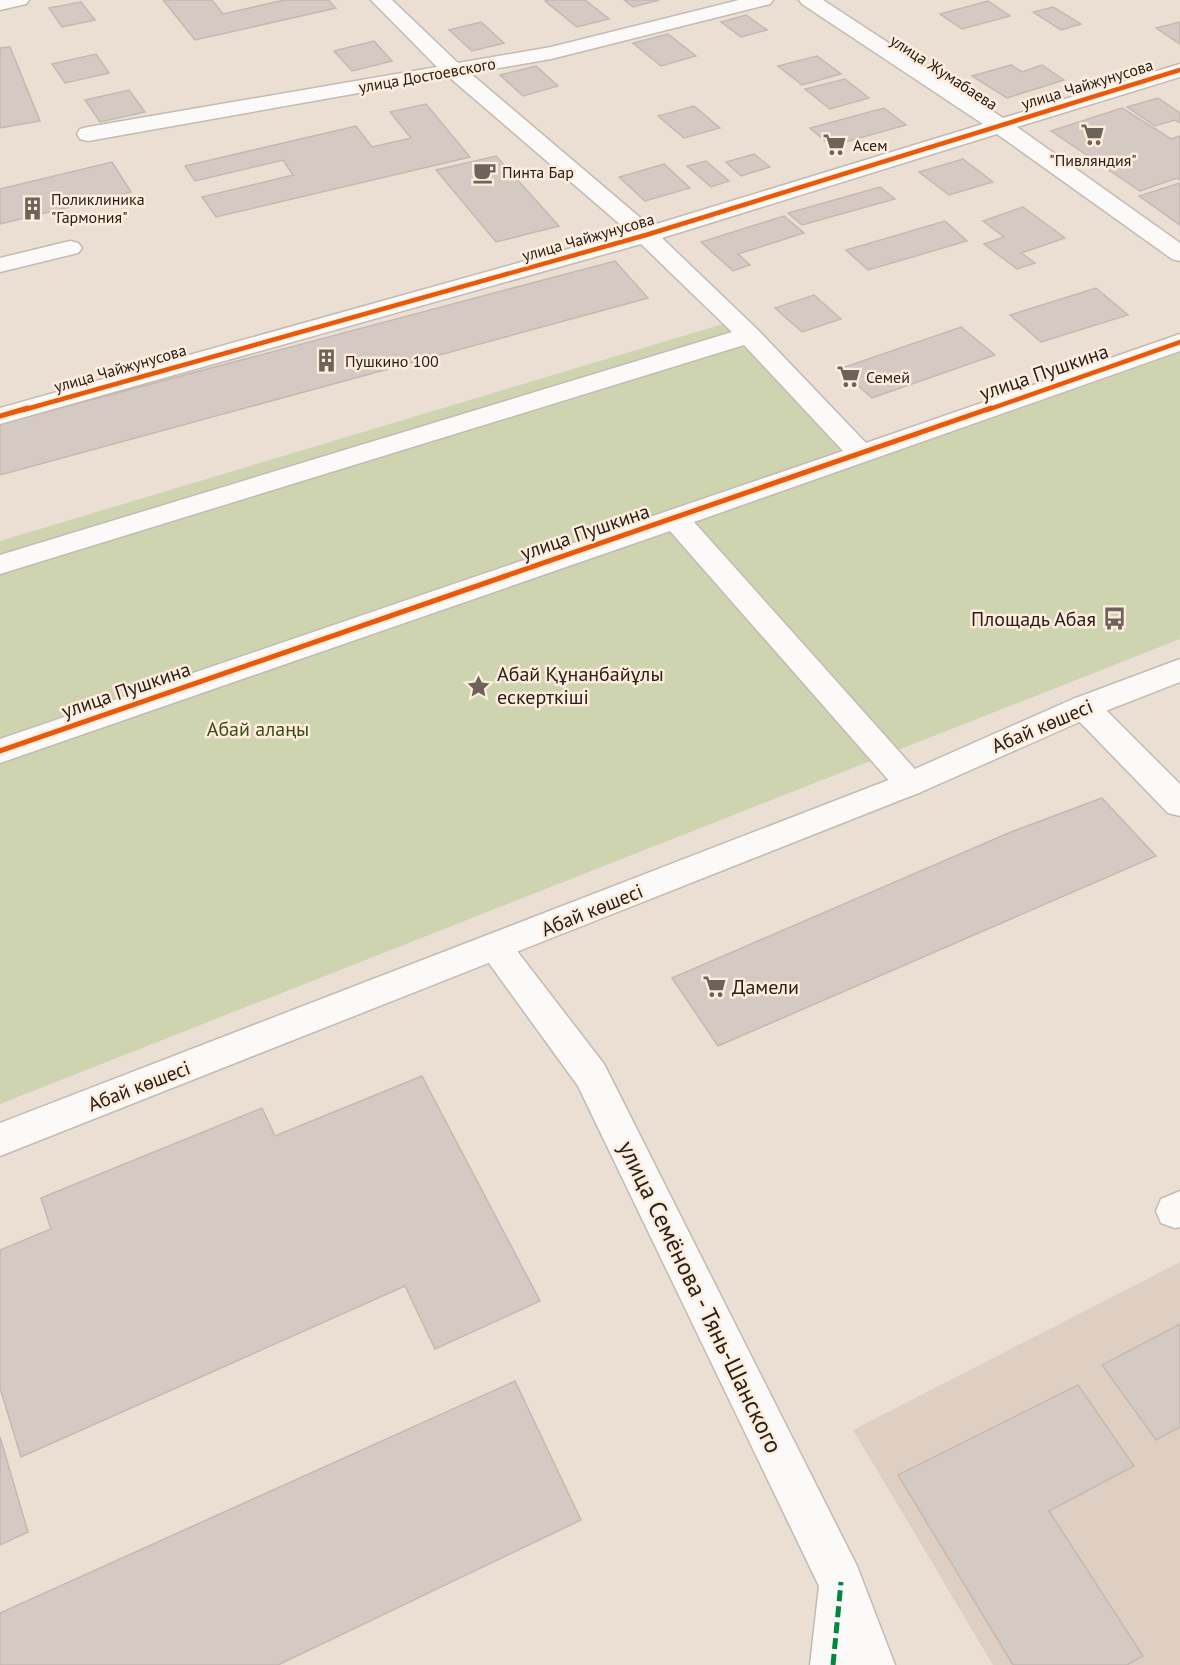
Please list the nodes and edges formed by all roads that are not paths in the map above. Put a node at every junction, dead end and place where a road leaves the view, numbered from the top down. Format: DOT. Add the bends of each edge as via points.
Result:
graph roads {
  1 [pos="18,0"];
  2 [pos="381,0"];
  3 [pos="763,0"];
  4 [pos="809,0"];
  5 [pos="0,4"];
  6 [pos="453,70"];
  7 [pos="1180,70"];
  8 [pos="999,124"];
  9 [pos="88,134"];
  10 [pos="646,234"];
  11 [pos="70,248"];
  12 [pos="1180,254"];
  13 [pos="0,265"];
  14 [pos="749,335"];
  15 [pos="1180,342"];
  16 [pos="0,416"];
  17 [pos="860,453"];
  18 [pos="675,519"];
  19 [pos="0,565"];
  20 [pos="1180,670"];
  21 [pos="1084,707"];
  22 [pos="0,751"];
  23 [pos="910,784"];
  24 [pos="1180,804"];
  25 [pos="495,948"];
  26 [pos="0,1140"];
  27 [pos="841,1582"];
  28 [pos="833,1665"];
  29 [pos="872,1665"];
  1 -- 5 [label="street"];
  2 -- 6 [label="street"];
  3 -- 6 [label="street, улица Достоевского" via="551,53"];
  4 -- 8 [label="street, улица Жумабаева"];
  6 -- 9 [label="street, улица Достоевского"];
  6 -- 10 [label="street"];
  7 -- 8 [label="street, улица Чайжунусова"];
  8 -- 10 [label="street, улица Чайжунусова"];
  8 -- 12 [label="street, улица Жумабаева"];
  10 -- 14 [label="street"];
  10 -- 16 [label="street, улица Чайжунусова"];
  11 -- 13 [label="street"];
  14 -- 17 [label="street"];
  14 -- 19 [label="street"];
  15 -- 17 [label="street, улица Пушкина"];
  17 -- 18 [label="street, улица Пушкина"];
  18 -- 22 [label="street, улица Пушкина"];
  18 -- 23 [label="street"];
  20 -- 21 [label="street, Абай көшесі"];
  21 -- 23 [label="street, Абай көшесі"];
  21 -- 24 [label="street"];
  23 -- 25 [label="street, Абай көшесі"];
  25 -- 26 [label="street, Абай көшесі"];
  25 -- 27 [label="street, улица Семёнова - Тянь-Шанского" via="591,1075"];
  27 -- 28 [label="street"];
  27 -- 29 [label="street, улица Семёнова - Тянь-Шанского"];
}
